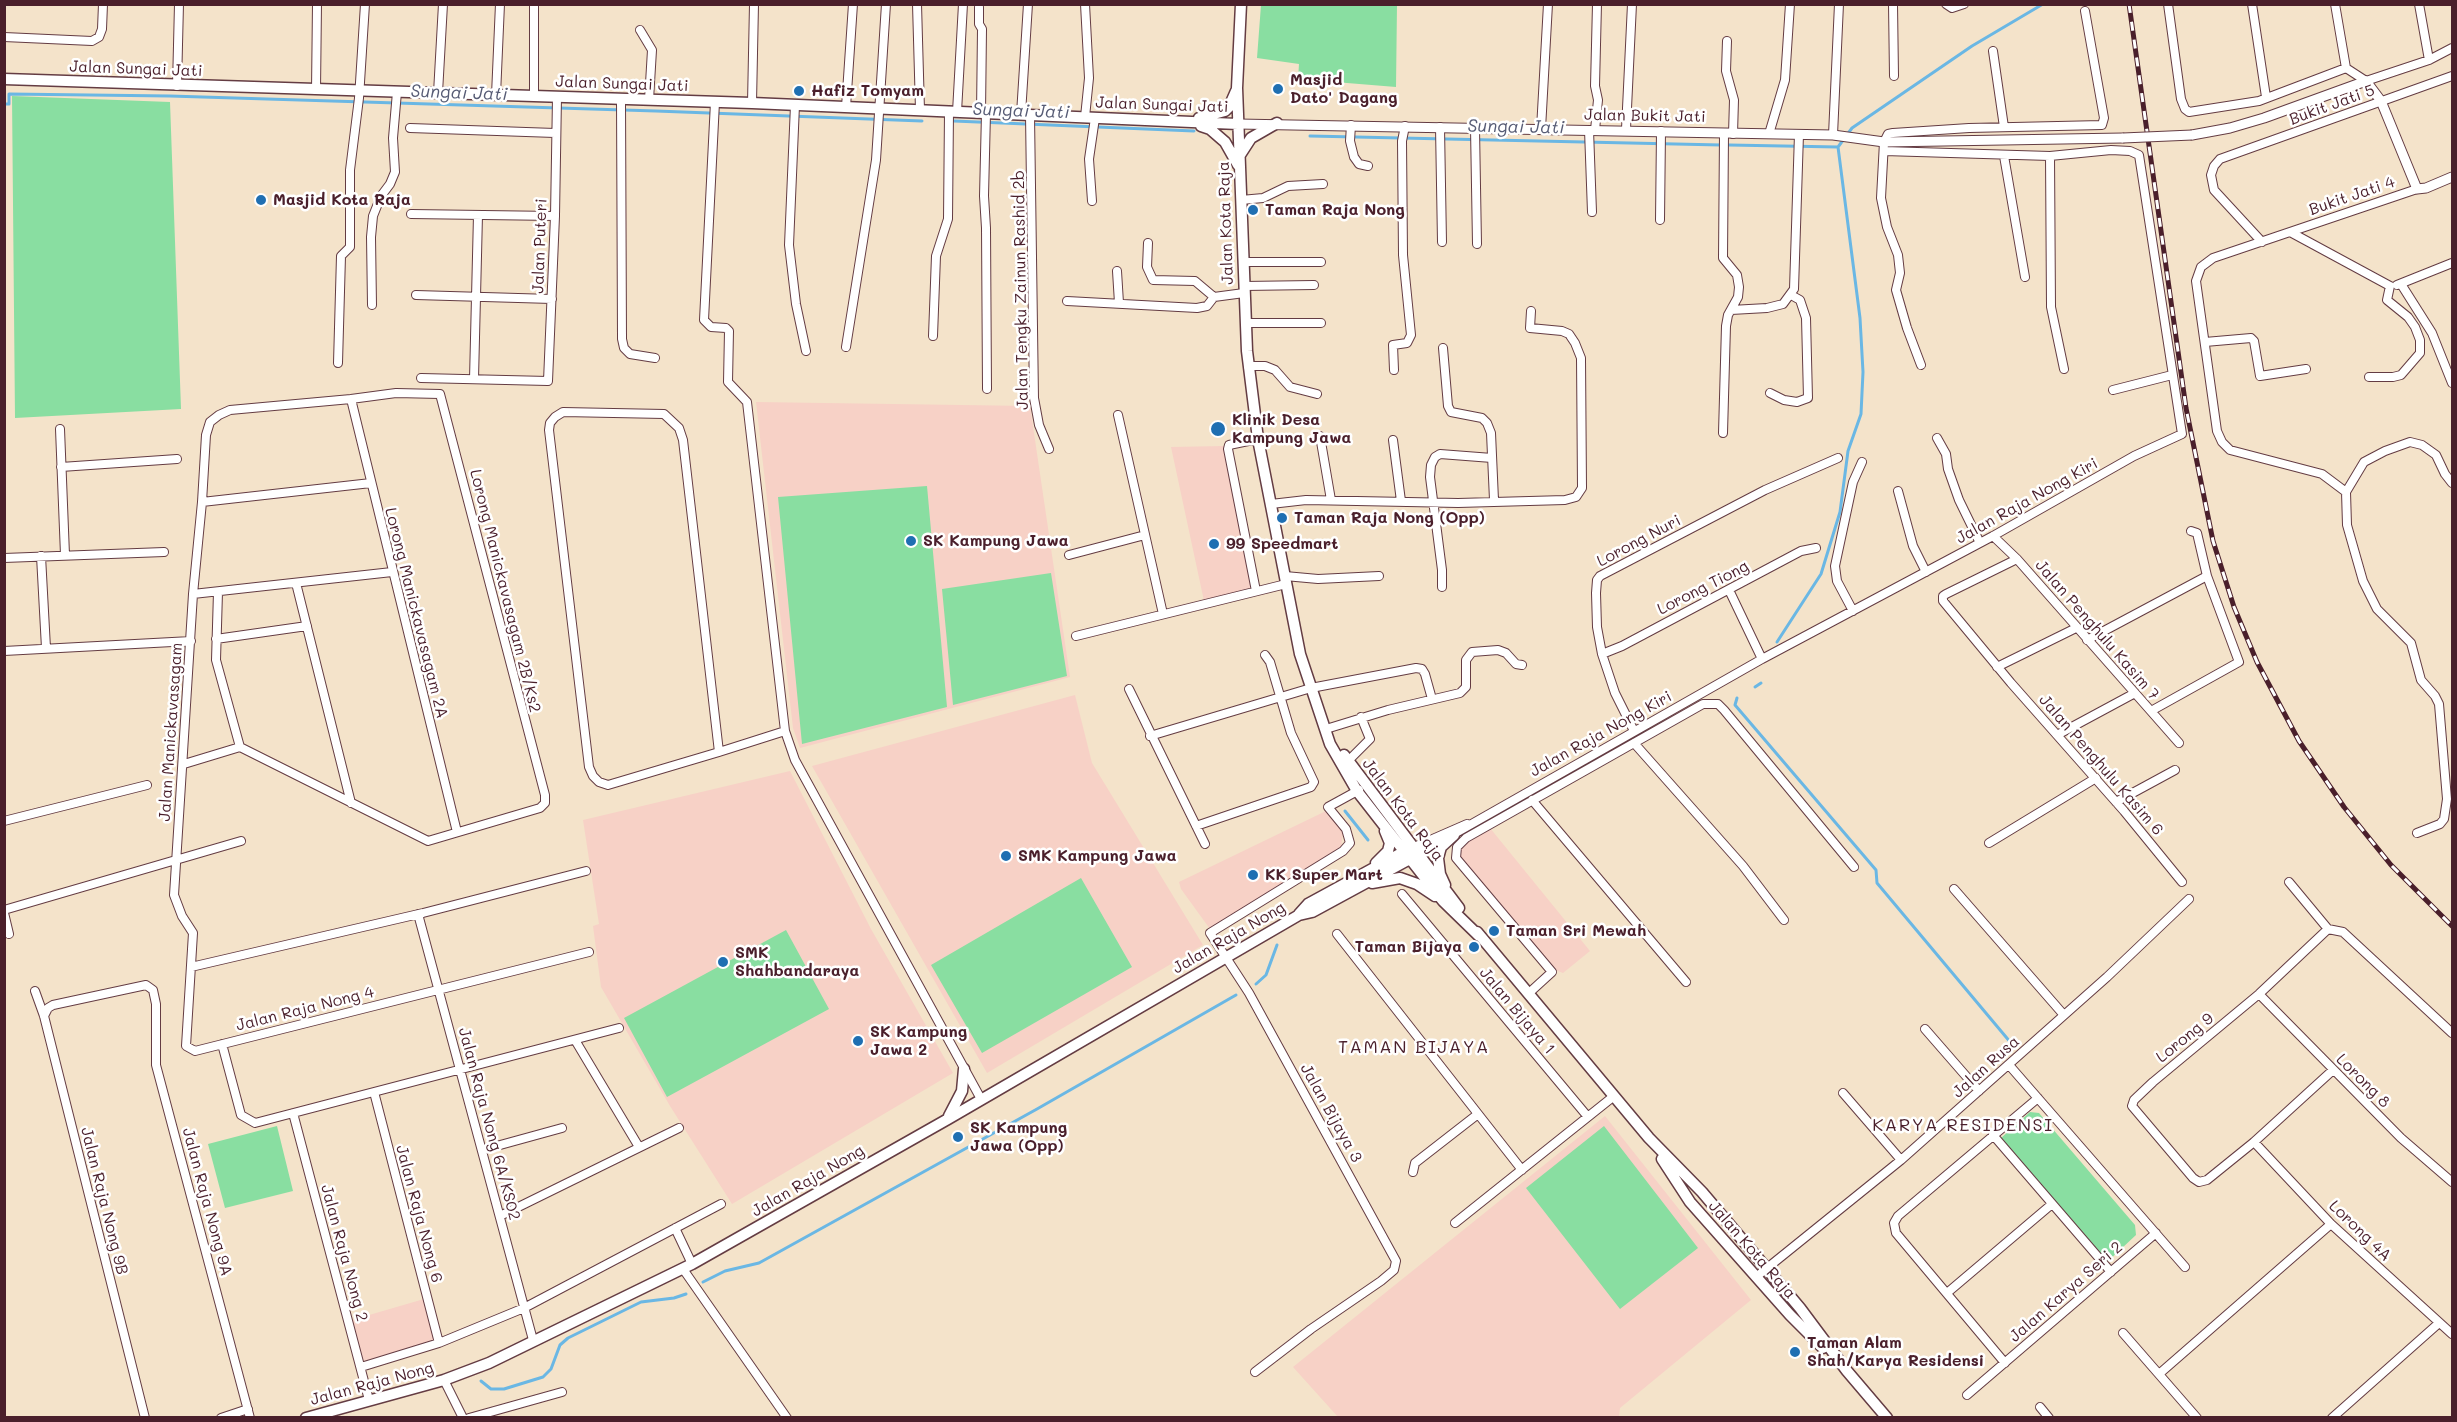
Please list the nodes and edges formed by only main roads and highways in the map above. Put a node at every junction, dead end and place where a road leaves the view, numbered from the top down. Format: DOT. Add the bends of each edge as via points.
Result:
graph roads {
  1 [pos="1241,4"];
  2 [pos="4,79"];
  3 [pos="1237,88"];
  4 [pos="1185,121"];
  5 [pos="1277,123"];
  6 [pos="1238,124"];
  7 [pos="1239,163"];
  8 [pos="1327,733"];
  9 [pos="1361,789"];
  10 [pos="1380,820"];
  11 [pos="1454,835"];
  12 [pos="1411,853"];
  13 [pos="1359,881"];
  14 [pos="1444,896"];
  15 [pos="964,1069"];
  16 [pos="948,1119"];
  17 [pos="1649,1138"];
  18 [pos="1847,1371"];
  19 [pos="306,1418"];
  20 [pos="1887,1418"];
  1 -- 3 [label="main road, Jalan Kota Raja"];
  2 -- 4 [label="main road, Jalan Sungai Jati" via="316,90 359,99 438,93 534,96 621,107 649,100 714,109 752,103 795,112 846,107 879,116 920,110 1092,123"];
  3 -- 4 [label="main road" via="1225,111"];
  3 -- 6 [label="main road, Jalan Kota Raja"];
  4 -- 6 [label="main road, Jalan Sungai Jati"];
  4 -- 7 [label="main road" via="1210,129"];
  5 -- 7 [label="main road" via="1251,138"];
  6 -- 7 [label="main road, Jalan Kota Raja"];
  7 -- 8 [label="main road, Jalan Kota Raja" via="1245,323 1258,439 1300,654"];
  8 -- 9 [label="main road, Jalan Kota Raja" via="1348,761"];
  8 -- 9 [label="main road" via="1330,744"];
  9 -- 10 [label="main road"];
  9 -- 12 [label="main road, Jalan Kota Raja"];
  10 -- 12 [label="main road"];
  10 -- 13 [label="main road" via="1390,843 1388,851"];
  11 -- 14 [label="main road" via="1441,847 1438,858"];
  12 -- 13 [label="main road, Jalan Raja Nong"];
  12 -- 14 [label="main road, Jalan Kota Raja"];
  13 -- 14 [label="main road" via="1400,878"];
  13 -- 16 [label="main road, Jalan Raja Nong" via="1308,904 1299,915"];
  14 -- 17 [label="main road, Jalan Kota Raja" via="1474,926"];
  15 -- 16 [label="main road" via="962,1091"];
  16 -- 19 [label="main road, Jalan Raja Nong" via="687,1266 489,1363 444,1380"];
  17 -- 18 [label="main road, Jalan Kota Raja" via="1702,1192 1800,1308"];
  17 -- 18 [label="main road, Jalan Kota Raja" via="1690,1202 1790,1315"];
  18 -- 20 [label="main road, Jalan Kota Raja"];
}
